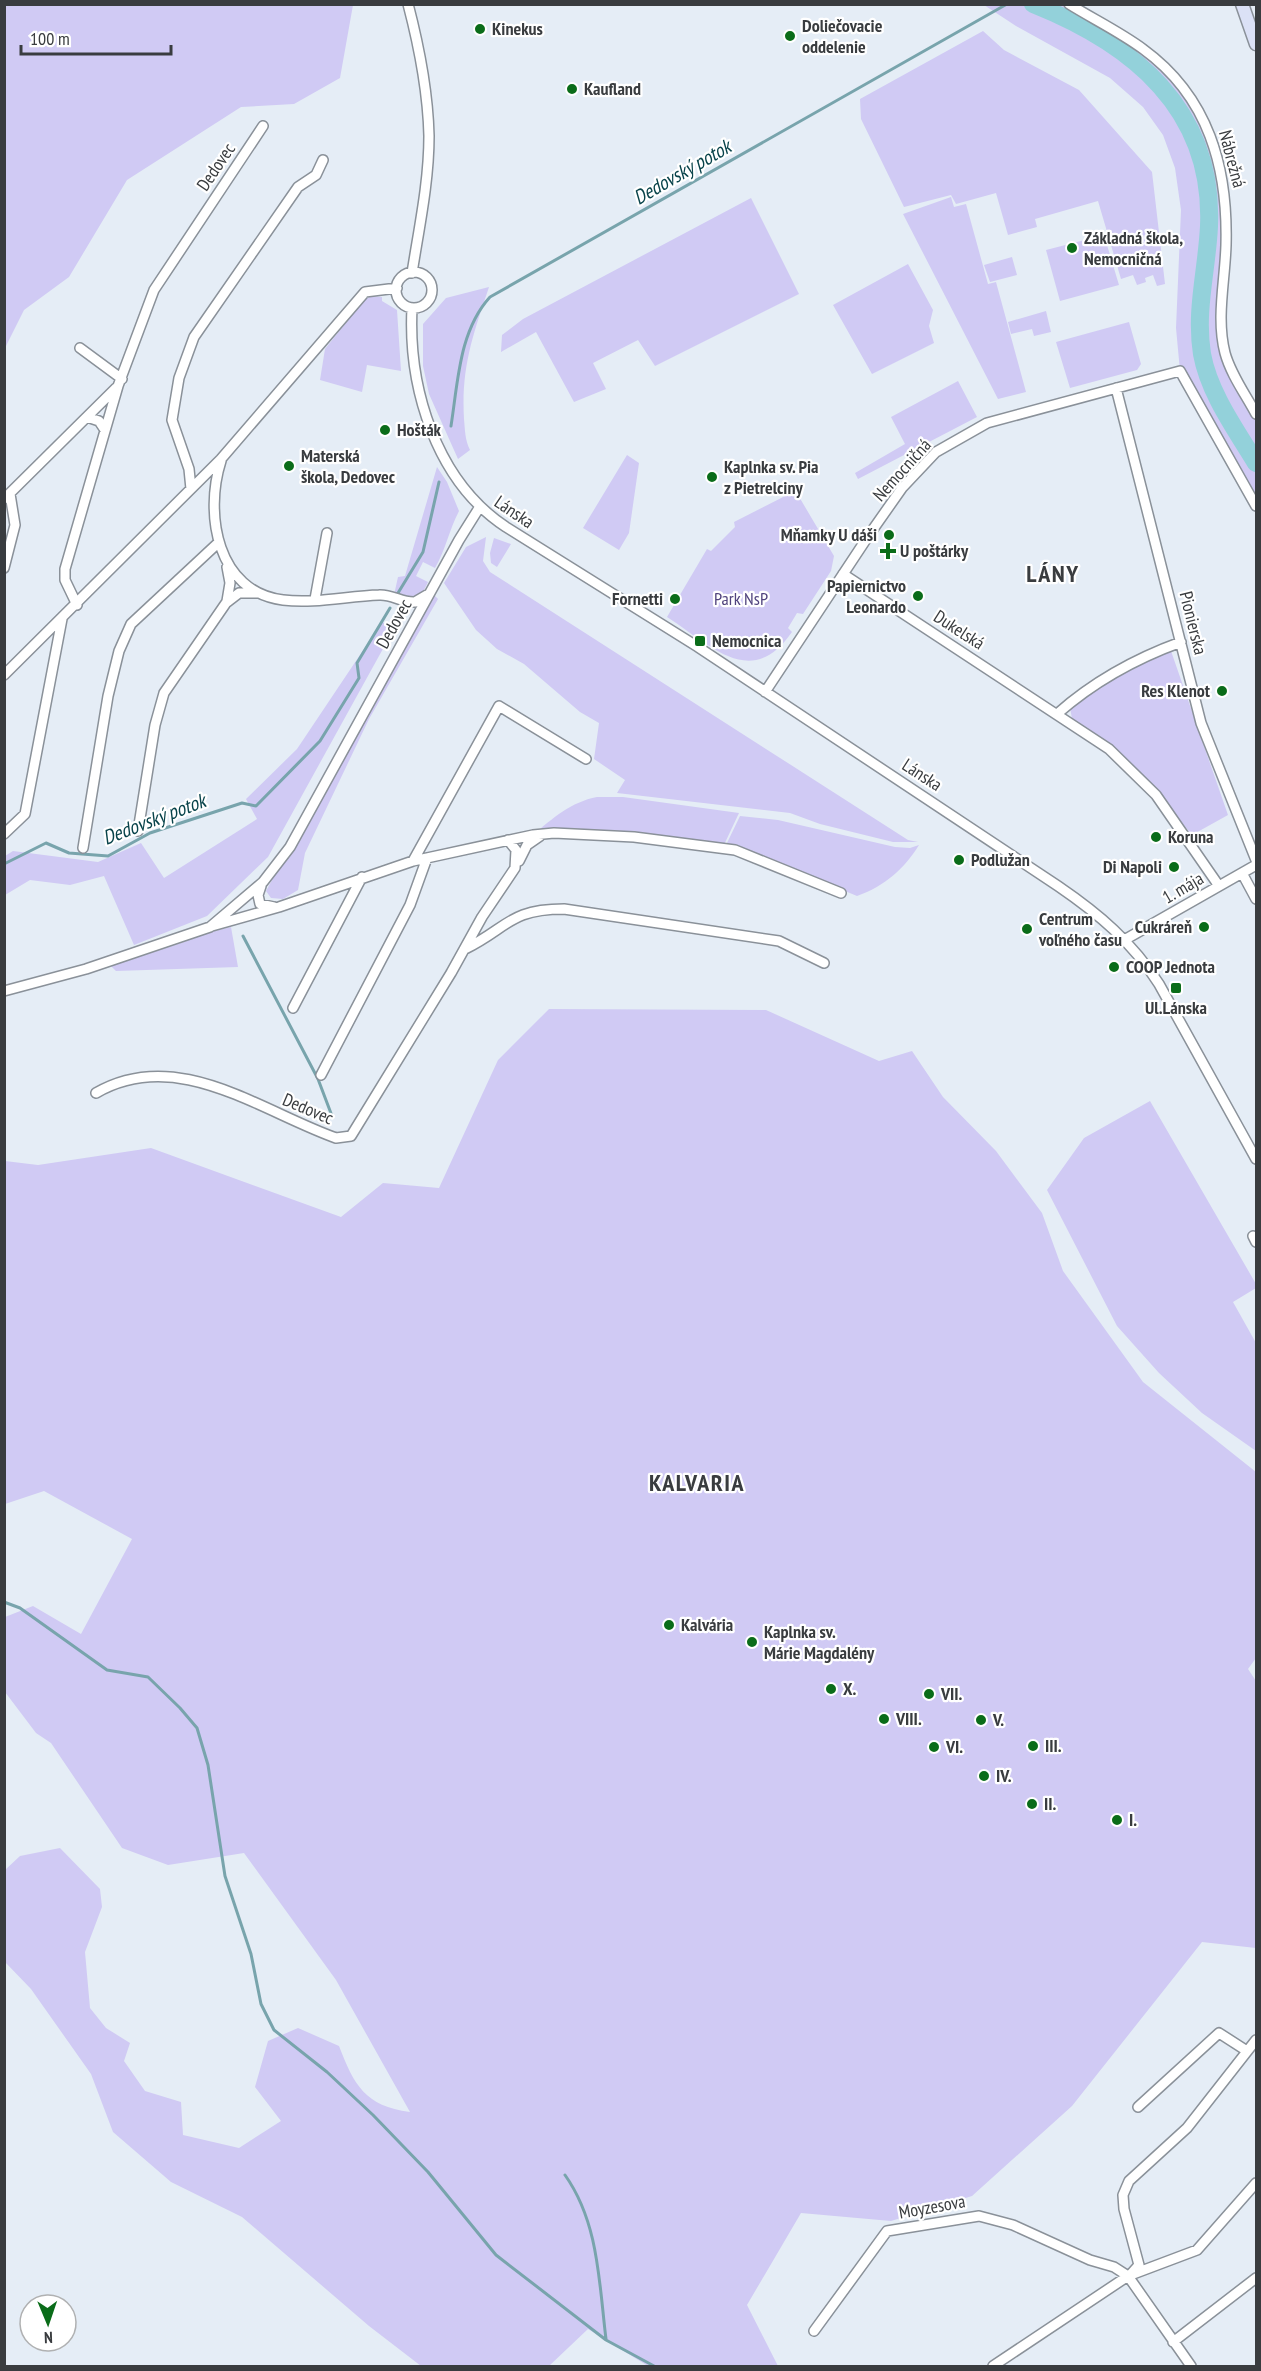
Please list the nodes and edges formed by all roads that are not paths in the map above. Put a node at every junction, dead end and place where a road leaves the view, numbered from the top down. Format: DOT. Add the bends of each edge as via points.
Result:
graph roads {
  1 [pos="408,4"];
  2 [pos="1069,4"];
  3 [pos="1242,4"];
  4 [pos="1257,44"];
  5 [pos="263,126"];
  6 [pos="322,160"];
  7 [pos="412,273"];
  8 [pos="397,288"];
  9 [pos="412,308"];
  10 [pos="80,348"];
  11 [pos="120,383"];
  12 [pos="1116,388"];
  13 [pos="1257,414"];
  14 [pos="87,417"];
  15 [pos="105,430"];
  16 [pos="221,459"];
  17 [pos="191,489"];
  18 [pos="7,496"];
  19 [pos="1257,506"];
  20 [pos="479,508"];
  21 [pos="327,533"];
  22 [pos="218,543"];
  23 [pos="226,562"];
  24 [pos="4,568"];
  25 [pos="843,573"];
  26 [pos="430,591"];
  27 [pos="259,593"];
  28 [pos="315,599"];
  29 [pos="226,603"];
  30 [pos="77,605"];
  31 [pos="62,619"];
  32 [pos="1176,643"];
  33 [pos="4,675"];
  34 [pos="765,692"];
  35 [pos="1057,714"];
  36 [pos="586,759"];
  37 [pos="138,831"];
  38 [pos="554,833"];
  39 [pos="4,834"];
  40 [pos="508,840"];
  41 [pos="83,848"];
  42 [pos="427,858"];
  43 [pos="1257,860"];
  44 [pos="413,861"];
  45 [pos="1257,865"];
  46 [pos="515,868"];
  47 [pos="1242,873"];
  48 [pos="362,877"];
  49 [pos="264,882"];
  50 [pos="1219,886"];
  51 [pos="841,893"];
  52 [pos="1257,899"];
  53 [pos="279,907"];
  54 [pos="210,927"];
  55 [pos="1126,939"];
  56 [pos="465,949"];
  57 [pos="824,963"];
  58 [pos="4,991"];
  59 [pos="293,1008"];
  60 [pos="321,1075"];
  61 [pos="96,1094"];
  62 [pos="1257,1159"];
  63 [pos="1257,2040"];
  64 [pos="1247,2051"];
  65 [pos="1138,2107"];
  66 [pos="1257,2183"];
  67 [pos="1128,2276"];
  68 [pos="1257,2278"];
  69 [pos="814,2331"];
  70 [pos="1173,2342"];
  71 [pos="993,2367"];
  72 [pos="1191,2367"];
  1 -- 7 [label="street" via="429,137"];
  2 -- 13 [label="street, Nábrežná" via="1144,49 1176,79 1214,140 1226,201 1221,327 1225,354"];
  3 -- 4 [label="main road"];
  5 -- 11 [label="street, Dedovec" via="154,290"];
  6 -- 17 [label="street" via="316,175 298,187 186,353 172,420 189,469"];
  7 -- 8 [label="street" via="399,281"];
  7 -- 9 [label="street" via="426,277 432,286 427,303"];
  8 -- 9 [label="street" via="399,300"];
  8 -- 16 [label="street" via="365,292"];
  9 -- 20 [label="street" via="413,364 427,419 449,465"];
  10 -- 11 [label="street"];
  11 -- 14 [label="street, Dedovec"];
  11 -- 15 [label="street, Dedovec"];
  12 -- 19 [label="street, Nemocničná" via="1180,371"];
  12 -- 25 [label="street, Nemocničná" via="987,423 936,452 902,488"];
  12 -- 32 [label="street, Pionierska"];
  14 -- 15 [label="street" via="99,421"];
  14 -- 18 [label="street, Dedovec"];
  15 -- 30 [label="street, Dedovec" via="65,569 65,580"];
  16 -- 17 [label="street"];
  16 -- 22 [label="street, Dedovec" via="215,493"];
  17 -- 30 [label="street"];
  18 -- 24 [label="street, Dedovec" via="15,525"];
  20 -- 26 [label="street, Dedovec"];
  20 -- 34 [label="street, Lánska"];
  21 -- 28 [label="street"];
  22 -- 23 [label="street, Dedovec"];
  22 -- 41 [label="street" via="131,624 119,651"];
  23 -- 27 [label="street, Dedovec"];
  23 -- 29 [label="street" via="230,583"];
  25 -- 34 [label="street, Nemocničná"];
  25 -- 35 [label="street, Dukelská"];
  26 -- 28 [label="street, Dedovec" via="423,599 409,602 389,596"];
  26 -- 49 [label="street, Dedovec" via="290,847"];
  27 -- 28 [label="street, Dedovec" via="283,600"];
  27 -- 29 [label="street" via="239,593"];
  29 -- 37 [label="street" via="164,693 154,725"];
  30 -- 31 [label="street"];
  31 -- 33 [label="street"];
  31 -- 39 [label="street" via="25,814"];
  32 -- 35 [label="street" via="1078,696"];
  32 -- 43 [label="street, Pionierska" via="1202,723"];
  34 -- 55 [label="street, Lánska" via="1058,886"];
  35 -- 50 [label="street, Dukelská" via="1109,749 1142,778"];
  36 -- 44 [label="street" via="499,706"];
  38 -- 40 [label="street, Dedovec"];
  38 -- 46 [label="street, Dedovec" via="531,841"];
  38 -- 51 [label="street, Dedovec" via="634,837 735,850"];
  40 -- 42 [label="street, Dedovec"];
  40 -- 46 [label="street" via="516,850"];
  42 -- 44 [label="street, Dedovec"];
  42 -- 60 [label="street, Dedovec" via="410,905"];
  44 -- 48 [label="street, Dedovec"];
  45 -- 47 [label="street, 1. mája"];
  46 -- 56 [label="street, Dedovec"];
  47 -- 50 [label="street, 1. mája"];
  47 -- 52 [label="street"];
  48 -- 53 [label="street, Dedovec"];
  48 -- 59 [label="street"];
  49 -- 53 [label="street" via="258,895 260,904"];
  49 -- 54 [label="street, Dedovec"];
  50 -- 55 [label="street, 1. mája"];
  53 -- 54 [label="street, Dedovec"];
  54 -- 58 [label="street, Dedovec" via="86,969"];
  55 -- 62 [label="street, Lánska" via="1159,984"];
  56 -- 57 [label="street" via="518,914 564,909 773,940 792,945"];
  56 -- 61 [label="street, Dedovec" via="359,1126 347,1138 326,1135 190,1078 140,1078"];
  63 -- 64 [label="street"];
  64 -- 65 [label="street" via="1219,2032"];
  64 -- 67 [label="street" via="1187,2128 1129,2181 1123,2195 1124,2209 1139,2265"];
  66 -- 67 [label="street" via="1197,2250"];
  67 -- 69 [label="street, Moyzesova" via="1013,2225 979,2216 887,2231"];
  67 -- 70 [label="street"];
  67 -- 71 [label="street"];
  68 -- 70 [label="street"];
  70 -- 72 [label="street"];
}
